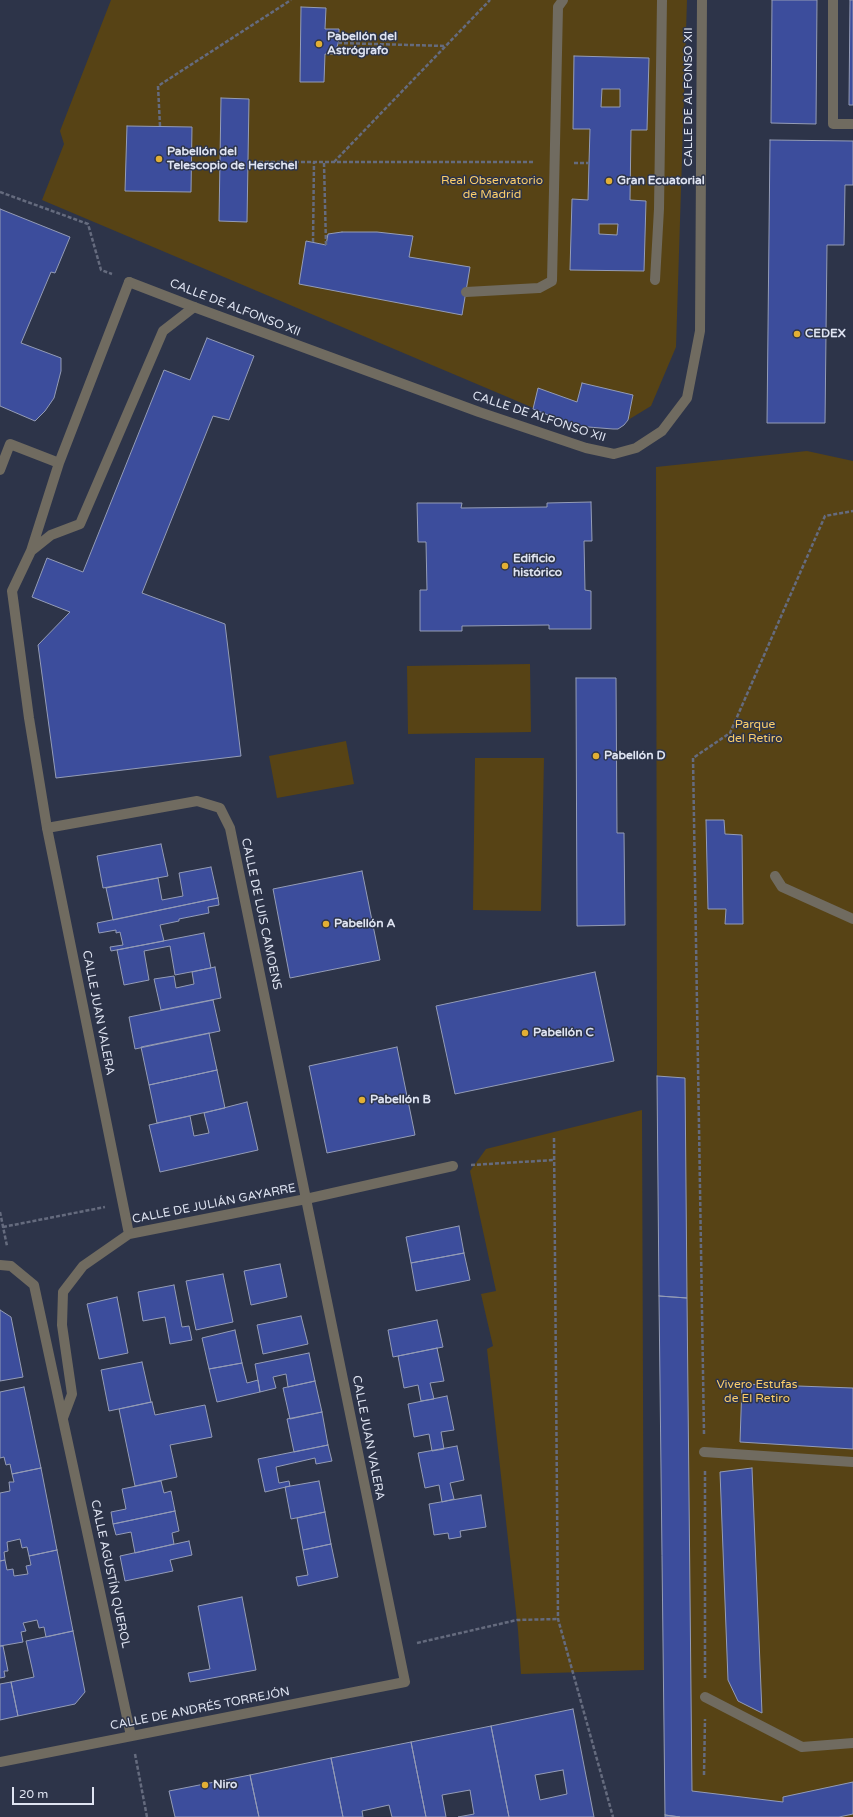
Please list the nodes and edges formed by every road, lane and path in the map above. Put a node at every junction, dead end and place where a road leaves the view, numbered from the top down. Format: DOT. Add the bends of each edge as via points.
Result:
graph roads {
  1 [pos="291,0"];
  2 [pos="490,0"];
  3 [pos="563,0"];
  4 [pos="662,0"];
  5 [pos="702,0"];
  6 [pos="833,0"];
  7 [pos="338,43"];
  8 [pos="446,46"];
  9 [pos="853,124"];
  10 [pos="160,126"];
  11 [pos="247,162"];
  12 [pos="314,162"];
  13 [pos="333,162"];
  14 [pos="555,162"];
  15 [pos="324,163"];
  16 [pos="589,163"];
  17 [pos="0,192"];
  18 [pos="313,242"];
  19 [pos="326,245"];
  20 [pos="655,280"];
  21 [pos="129,282"];
  22 [pos="466,292"];
  23 [pos="194,308"];
  24 [pos="59,463"];
  25 [pos="0,470"];
  26 [pos="853,510"];
  27 [pos="31,551"];
  28 [pos="47,828"];
  29 [pos="775,876"];
  30 [pos="853,919"];
  31 [pos="554,1138"];
  32 [pos="554,1160"];
  33 [pos="453,1166"];
  34 [pos="306,1199"];
  35 [pos="123,1204"];
  36 [pos="0,1212"];
  37 [pos="130,1234"];
  38 [pos="0,1265"];
  39 [pos="63,1418"];
  40 [pos="704,1452"];
  41 [pos="853,1462"];
  42 [pos="558,1619"];
  43 [pos="398,1648"];
  44 [pos="405,1682"];
  45 [pos="705,1697"];
  46 [pos="131,1736"];
  47 [pos="853,1743"];
  48 [pos="0,1762"];
  49 [pos="704,1775"];
  50 [pos="147,1817"];
  51 [pos="613,1817"];
  1 -- 10 [label="path" via="158,86"];
  2 -- 8 [label="path"];
  3 -- 14 [label="street" via="558,7"];
  4 -- 20 [label="street" via="659,209"];
  5 -- 23 [label="street, CALLE DE ALFONSO XII" via="700,331 687,398 662,431 636,448 614,454 586,448 479,412"];
  6 -- 9 [label="street" via="833,124"];
  7 -- 8 [label="path"];
  8 -- 13 [label="path"];
  11 -- 12 [label="path"];
  12 -- 15 [label="path"];
  12 -- 18 [label="path"];
  13 -- 14 [label="path"];
  13 -- 15 [label="path"];
  14 -- 16 [label="path"];
  14 -- 22 [label="street" via="552,281 539,288"];
  15 -- 19 [label="path"];
  17 -- 21 [label="path" via="88,224 101,270"];
  21 -- 23 [label="street, CALLE DE ALFONSO XII"];
  21 -- 24 [label="street, CALLE JUAN VALERA"];
  23 -- 27 [label="street" via="162,331 80,524 51,534"];
  24 -- 25 [label="street" via="10,444"];
  24 -- 27 [label="street, CALLE JUAN VALERA"];
  26 -- 40 [label="path" via="825,516 730,733 693,758"];
  27 -- 28 [label="street, CALLE JUAN VALERA" via="12,590"];
  28 -- 34 [label="street, CALLE DE LUIS CAMOENS" via="197,801 220,808 230,828"];
  28 -- 35 [label="street, CALLE JUAN VALERA"];
  29 -- 30 [label="street" via="782,887"];
  31 -- 32 [label="path"];
  32 -- 33 [label="path"];
  32 -- 42 [label="path"];
  33 -- 34 [label="street, CALLE DE JULIÁN GAYARRE"];
  34 -- 37 [label="street, CALLE DE JULIÁN GAYARRE"];
  34 -- 43 [label="street, CALLE JUAN VALERA"];
  35 -- 36 [label="path" via="3,1228"];
  35 -- 37 [label="street, CALLE JUAN VALERA"];
  37 -- 39 [label="street, CALLE DE JULIÁN GAYARRE" via="83,1266 63,1292 62,1325 72,1394"];
  38 -- 39 [label="street" via="11,1266 34,1285"];
  39 -- 46 [label="street, CALLE AGUSTÍN QUEROL"];
  40 -- 41 [label="street"];
  40 -- 45 [label="path"];
  42 -- 43 [label="path" via="517,1620"];
  42 -- 51 [label="path"];
  43 -- 44 [label="street, CALLE JUAN VALERA"];
  44 -- 46 [label="street, CALLE DE ANDRÉS TORREJÓN"];
  45 -- 47 [label="street" via="802,1747"];
  45 -- 49 [label="path"];
  46 -- 48 [label="street, CALLE DE ANDRÉS TORREJÓN"];
  46 -- 50 [label="path"];
}
